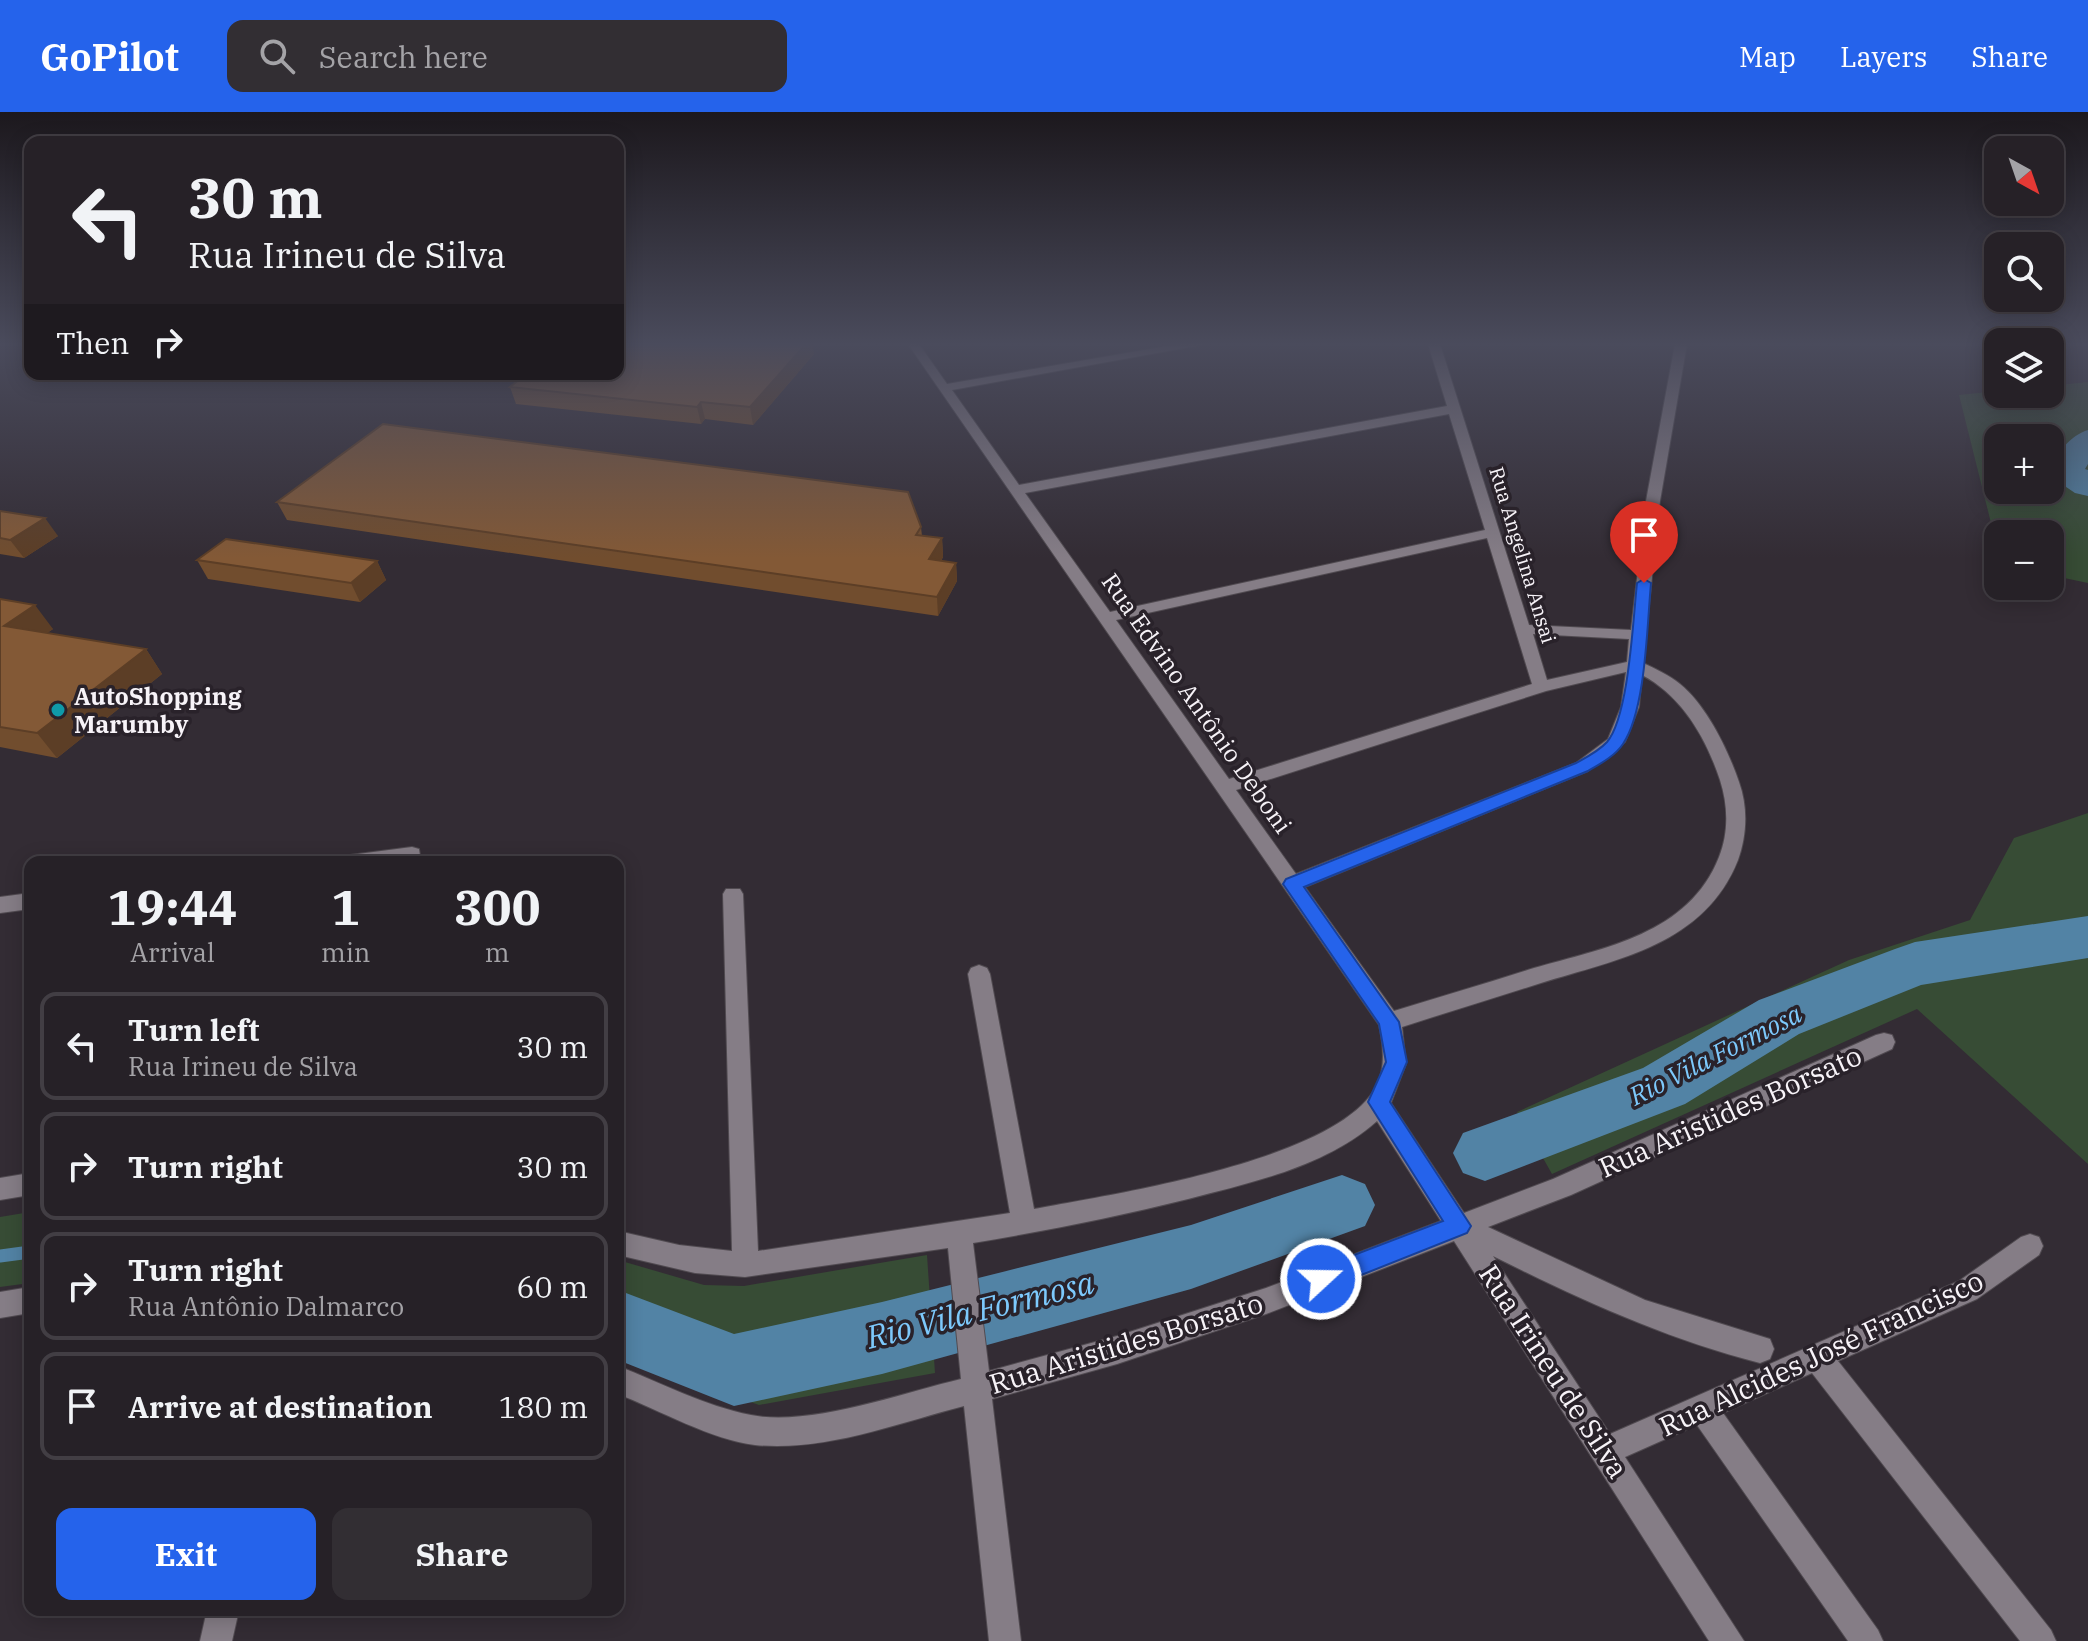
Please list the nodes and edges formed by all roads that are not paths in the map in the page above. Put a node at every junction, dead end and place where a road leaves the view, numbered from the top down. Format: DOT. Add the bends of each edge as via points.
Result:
graph roads {
  1 [pos="963,415"];
  2 [pos="1420,415"];
  3 [pos="1456,415"];
  4 [pos="1668,415"];
  5 [pos="1016,490"];
  6 [pos="1493,532"];
  7 [pos="1105,618"];
  8 [pos="1523,629"];
  9 [pos="1640,635"];
  10 [pos="1635,665"];
  11 [pos="1541,687"];
  12 [pos="1224,787"];
  13 [pos="1292,884"];
  14 [pos="733,894"];
  15 [pos="24,902"];
  16 [pos="0,905"];
  17 [pos="979,974"];
  18 [pos="1389,1022"];
  19 [pos="1884,1042"];
  20 [pos="1378,1102"];
  21 [pos="24,1185"];
  22 [pos="0,1189"];
  23 [pos="1024,1222"];
  24 [pos="1459,1226"];
  25 [pos="959,1234"];
  26 [pos="624,1244"];
  27 [pos="2030,1246"];
  28 [pos="745,1264"];
  29 [pos="24,1301"];
  30 [pos="0,1305"];
  31 [pos="1760,1349"];
  32 [pos="1817,1357"];
  33 [pos="975,1378"];
  34 [pos="624,1382"];
  35 [pos="1702,1407"];
  36 [pos="1607,1450"];
  37 [pos="222,1616"];
  38 [pos="216,1641"];
  39 [pos="1005,1641"];
  40 [pos="1728,1641"];
  41 [pos="1867,1641"];
  42 [pos="2040,1641"];
  1 -- 5 [label="street, Rua Edvino Antônio Deboni"];
  2 -- 5 [label="street"];
  3 -- 6 [label="street, Rua Angelina Ansai"];
  4 -- 9 [label="street" via="1653,501"];
  5 -- 7 [label="street, Rua Edvino Antônio Deboni"];
  6 -- 7 [label="street"];
  6 -- 8 [label="street, Rua Angelina Ansai"];
  7 -- 12 [label="street, Rua Edvino Antônio Deboni"];
  8 -- 9 [label="street"];
  8 -- 11 [label="street, Rua Angelina Ansai"];
  9 -- 10 [label="street"];
  10 -- 11 [label="street"];
  10 -- 13 [label="street" via="1625,725 1601,756"];
  10 -- 18 [label="street" via="1685,699 1732,783 1738,818 1716,885 1685,918 1644,942"];
  11 -- 12 [label="street"];
  12 -- 13 [label="street, Rua Edvino Antônio Deboni"];
  13 -- 18 [label="street, Rua Edvino Antônio Deboni"];
  14 -- 28 [label="street"];
  15 -- 16 [label="street"];
  17 -- 23 [label="street"];
  18 -- 20 [label="street, Rua Edvino Antônio Deboni" via="1397,1062"];
  19 -- 24 [label="street, Rua Aristides Borsato" via="1562,1187"];
  20 -- 23 [label="street" via="1359,1122 1329,1140 1255,1169"];
  20 -- 24 [label="street, Rua Irineu de Silva"];
  21 -- 22 [label="street"];
  23 -- 25 [label="street"];
  24 -- 31 [label="street" via="1656,1317"];
  24 -- 33 [label="street, Rua Aristides Borsato" via="1191,1327"];
  24 -- 36 [label="street, Rua Irineu de Silva"];
  25 -- 28 [label="street"];
  25 -- 33 [label="street"];
  26 -- 28 [label="street" via="689,1259"];
  27 -- 32 [label="street, Rua Alcides José Francisco" via="1968,1290"];
  29 -- 30 [label="street"];
  32 -- 35 [label="street, Rua Alcides José Francisco"];
  32 -- 42 [label="street"];
  33 -- 34 [label="street, Rua Aristides Borsato" via="820,1428 786,1431 753,1430 721,1421"];
  33 -- 39 [label="street"];
  35 -- 36 [label="street, Rua Alcides José Francisco"];
  35 -- 41 [label="street"];
  36 -- 40 [label="street, Rua Irineu de Silva"];
  37 -- 38 [label="street"];
}
